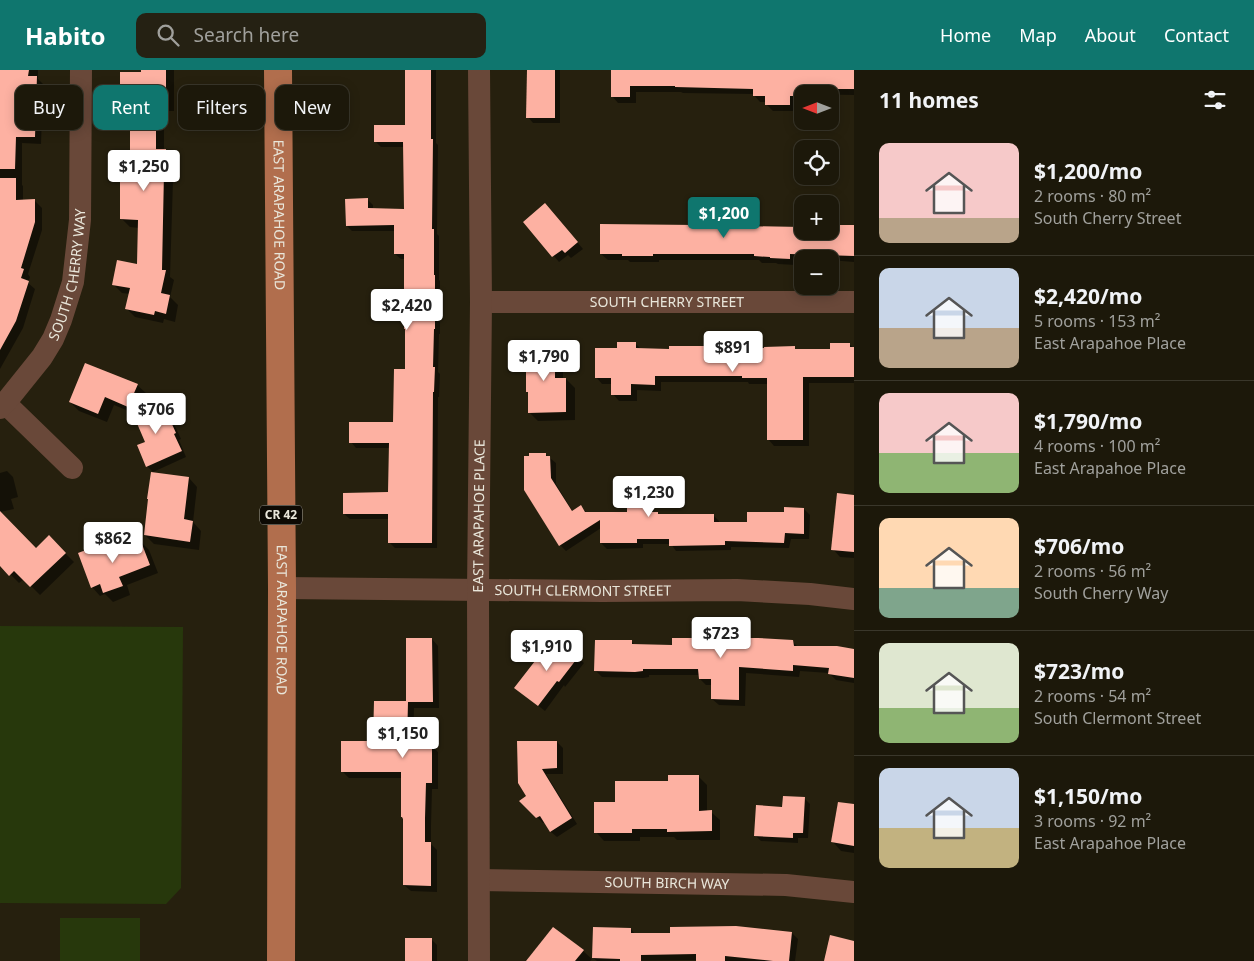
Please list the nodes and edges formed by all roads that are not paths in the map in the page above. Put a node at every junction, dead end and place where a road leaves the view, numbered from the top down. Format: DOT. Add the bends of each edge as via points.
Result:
graph roads {
  1 [pos="81,70"];
  2 [pos="278,70"];
  3 [pos="480,70"];
  4 [pos="481,302"];
  5 [pos="854,302"];
  6 [pos="3,405"];
  7 [pos="72,468"];
  8 [pos="282,588"];
  9 [pos="478,591"];
  10 [pos="854,599"];
  11 [pos="479,880"];
  12 [pos="854,892"];
  13 [pos="281,961"];
  14 [pos="479,961"];
  1 -- 6 [label="street, SOUTH CHERRY WAY" via="80,220 73,282 53,339"];
  2 -- 8 [label="main road, EAST ARAPAHOE ROAD / CR 42"];
  3 -- 4 [label="street, EAST ARAPAHOE PLACE"];
  4 -- 5 [label="street, SOUTH CHERRY STREET"];
  4 -- 9 [label="street, EAST ARAPAHOE PLACE"];
  6 -- 7 [label="street, SOUTH CHERRY WAY"];
  8 -- 9 [label="street, SOUTH CLERMONT STREET"];
  8 -- 13 [label="main road, EAST ARAPAHOE ROAD / CR 42"];
  9 -- 10 [label="street, SOUTH CLERMONT STREET" via="737,590"];
  9 -- 11 [label="street, EAST ARAPAHOE PLACE"];
  11 -- 12 [label="street, SOUTH BIRCH WAY" via="786,884"];
  11 -- 14 [label="street, EAST ARAPAHOE PLACE"];
}
